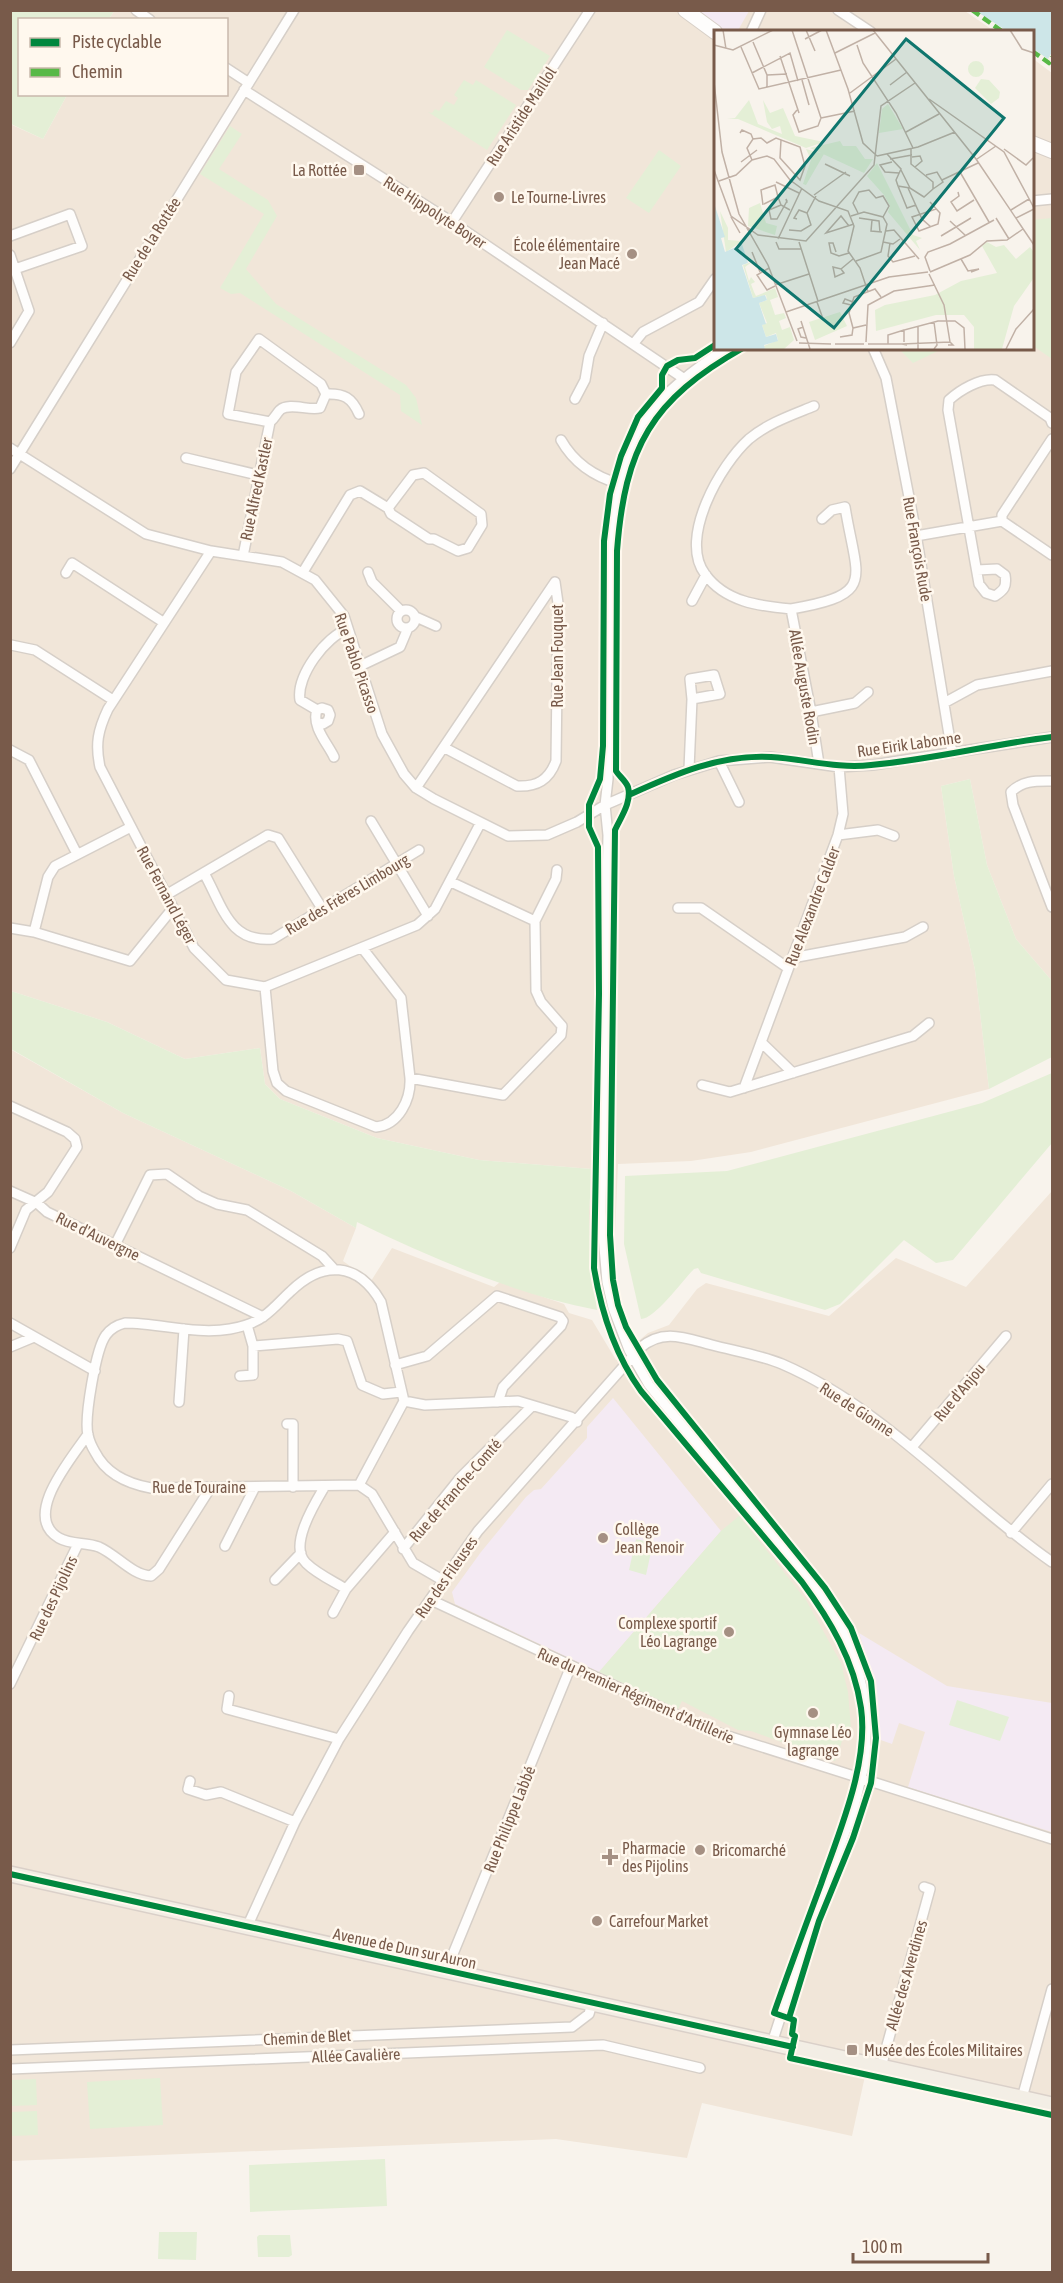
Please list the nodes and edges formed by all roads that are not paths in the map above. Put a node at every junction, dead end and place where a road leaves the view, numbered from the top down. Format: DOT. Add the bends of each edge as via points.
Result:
graph roads {
  1 [pos="294,10"];
  2 [pos="590,10"];
  3 [pos="685,10"];
  4 [pos="761,10"];
  5 [pos="838,10"];
  6 [pos="752,30"];
  7 [pos="869,30"];
  8 [pos="714,31"];
  9 [pos="228,70"];
  10 [pos="247,87"];
  11 [pos="1033,143"];
  12 [pos="1053,151"];
  13 [pos="1053,199"];
  14 [pos="1033,201"];
  15 [pos="452,222"];
  16 [pos="10,236"];
  17 [pos="10,255"];
  18 [pos="15,269"];
  19 [pos="714,280"];
  20 [pos="603,323"];
  21 [pos="10,343"];
  22 [pos="634,343"];
  23 [pos="724,350"];
  24 [pos="874,350"];
  25 [pos="683,378"];
  26 [pos="326,393"];
  27 [pos="575,399"];
  28 [pos="814,406"];
  29 [pos="359,414"];
  30 [pos="270,422"];
  31 [pos="1053,423"];
  32 [pos="1053,439"];
  33 [pos="561,440"];
  34 [pos="10,448"];
  35 [pos="20,454"];
  36 [pos="186,458"];
  37 [pos="10,469"];
  38 [pos="258,475"];
  39 [pos="620,484"];
  40 [pos="388,508"];
  41 [pos="822,519"];
  42 [pos="1002,521"];
  43 [pos="971,527"];
  44 [pos="916,536"];
  45 [pos="211,551"];
  46 [pos="1053,555"];
  47 [pos="243,556"];
  48 [pos="977,570"];
  49 [pos="303,572"];
  50 [pos="368,572"];
  51 [pos="66,573"];
  52 [pos="706,575"];
  53 [pos="692,601"];
  54 [pos="791,609"];
  55 [pos="401,611"];
  56 [pos="416,617"];
  57 [pos="163,622"];
  58 [pos="436,626"];
  59 [pos="408,628"];
  60 [pos="348,629"];
  61 [pos="11,645"];
  62 [pos="360,666"];
  63 [pos="1053,671"];
  64 [pos="867,692"];
  65 [pos="692,699"];
  66 [pos="113,700"];
  67 [pos="944,703"];
  68 [pos="317,710"];
  69 [pos="812,712"];
  70 [pos="318,723"];
  71 [pos="1053,737"];
  72 [pos="445,748"];
  73 [pos="10,750"];
  74 [pos="952,753"];
  75 [pos="334,758"];
  76 [pos="719,761"];
  77 [pos="819,764"];
  78 [pos="838,767"];
  79 [pos="689,769"];
  80 [pos="1053,781"];
  81 [pos="416,788"];
  82 [pos="739,802"];
  83 [pos="605,805"];
  84 [pos="371,821"];
  85 [pos="480,824"];
  86 [pos="131,827"];
  87 [pos="838,835"];
  88 [pos="894,836"];
  89 [pos="419,850"];
  90 [pos="77,854"];
  91 [pos="398,864"];
  92 [pos="557,870"];
  93 [pos="204,873"];
  94 [pos="451,882"];
  95 [pos="166,895"];
  96 [pos="173,908"];
  97 [pos="678,908"];
  98 [pos="1053,908"];
  99 [pos="322,910"];
  100 [pos="428,916"];
  101 [pos="535,921"];
  102 [pos="923,927"];
  103 [pos="10,928"];
  104 [pos="34,932"];
  105 [pos="363,949"];
  106 [pos="790,963"];
  107 [pos="265,987"];
  108 [pos="929,1023"];
  109 [pos="761,1042"];
  110 [pos="793,1073"];
  111 [pos="410,1078"];
  112 [pos="702,1085"];
  113 [pos="744,1088"];
  114 [pos="10,1106"];
  115 [pos="10,1191"];
  116 [pos="37,1203"];
  117 [pos="115,1245"];
  118 [pos="10,1248"];
  119 [pos="333,1268"];
  120 [pos="263,1317"];
  121 [pos="10,1323"];
  122 [pos="247,1325"];
  123 [pos="184,1329"];
  124 [pos="1006,1336"];
  125 [pos="34,1337"];
  126 [pos="253,1346"];
  127 [pos="10,1347"];
  128 [pos="633,1357"];
  129 [pos="395,1365"];
  130 [pos="95,1371"];
  131 [pos="240,1376"];
  132 [pos="403,1396"];
  133 [pos="179,1402"];
  134 [pos="498,1402"];
  135 [pos="532,1406"];
  136 [pos="577,1422"];
  137 [pos="287,1424"];
  138 [pos="88,1434"];
  139 [pos="912,1447"];
  140 [pos="1053,1484"];
  141 [pos="359,1485"];
  142 [pos="325,1486"];
  143 [pos="255,1487"];
  144 [pos="293,1487"];
  145 [pos="211,1488"];
  146 [pos="395,1532"];
  147 [pos="1011,1533"];
  148 [pos="78,1544"];
  149 [pos="225,1546"];
  150 [pos="404,1549"];
  151 [pos="301,1553"];
  152 [pos="1053,1562"];
  153 [pos="275,1580"];
  154 [pos="444,1581"];
  155 [pos="346,1589"];
  156 [pos="431,1600"];
  157 [pos="333,1612"];
  158 [pos="571,1666"];
  159 [pos="10,1684"];
  160 [pos="229,1696"];
  161 [pos="339,1739"];
  162 [pos="861,1779"];
  163 [pos="190,1781"];
  164 [pos="295,1822"];
  165 [pos="1053,1839"];
  166 [pos="10,1874"];
  167 [pos="924,1887"];
  168 [pos="248,1927"];
  169 [pos="446,1971"];
  170 [pos="1053,1989"];
  171 [pos="592,2003"];
  172 [pos="772,2043"];
  173 [pos="10,2050"];
  174 [pos="881,2067"];
  175 [pos="699,2068"];
  176 [pos="10,2069"];
  177 [pos="1022,2098"];
  178 [pos="1053,2105"];
  1 -- 10 [label="street, Rue de la Rottée"];
  2 -- 15 [label="street, Rue Aristide Maillol"];
  3 -- 8 [label="street"];
  4 -- 6 [label="street"];
  5 -- 7 [label="street"];
  9 -- 10 [label="street, Rue Hippolyte Boyer"];
  10 -- 15 [label="street, Rue Hippolyte Boyer"];
  10 -- 35 [label="street, Rue de la Rottée"];
  11 -- 12 [label="street"];
  13 -- 14 [label="street"];
  15 -- 20 [label="street, Rue Hippolyte Boyer"];
  16 -- 18 [label="street" via="70,214 82,246"];
  17 -- 18 [label="street"];
  18 -- 21 [label="street" via="29,311"];
  19 -- 22 [label="street" via="699,302 643,332"];
  20 -- 22 [label="street, Rue Hippolyte Boyer"];
  20 -- 27 [label="street"];
  22 -- 25 [label="street, Rue Hippolyte Boyer"];
  23 -- 25 [label="street"];
  24 -- 44 [label="street, Rue François Rude" via="886,378"];
  25 -- 39 [label="street" via="642,424"];
  26 -- 29 [label="street, Rue Alfred Kastler" via="340,393 354,402"];
  26 -- 30 [label="street, Rue Alfred Kastler" via="320,408 287,407"];
  26 -- 30 [label="street, Rue Alfred Kastler" via="321,384 259,339 236,372 228,414"];
  28 -- 52 [label="street" via="774,422 751,437 723,468 700,524 699,560"];
  30 -- 38 [label="street, Rue Alfred Kastler"];
  31 -- 43 [label="street" via="995,380 987,379 949,400"];
  32 -- 42 [label="street" via="1002,515"];
  33 -- 39 [label="street" via="579,463"];
  34 -- 35 [label="street, Rue Pablo Picasso"];
  35 -- 37 [label="street, Rue de la Rottée"];
  35 -- 45 [label="street, Rue Pablo Picasso" via="146,534"];
  36 -- 38 [label="street"];
  38 -- 47 [label="street, Rue Alfred Kastler"];
  39 -- 83 [label="street" via="612,539"];
  40 -- 40 [label="street" via="413,475 424,473 481,514 482,525 468,548 458,551 429,539"];
  40 -- 49 [label="street" via="355,491"];
  41 -- 54 [label="street, Allée Auguste Rodin" via="832,510 845,507 857,570 854,585 836,600"];
  42 -- 43 [label="street"];
  42 -- 46 [label="street"];
  43 -- 44 [label="street"];
  43 -- 48 [label="street"];
  44 -- 67 [label="street, Rue François Rude"];
  45 -- 47 [label="street, Rue Pablo Picasso"];
  45 -- 57 [label="street, Rue Fernand Léger"];
  47 -- 49 [label="street, Rue Pablo Picasso" via="282,562"];
  49 -- 60 [label="street, Rue Pablo Picasso" via="324,588"];
  50 -- 55 [label="street" via="372,582"];
  51 -- 57 [label="street" via="72,563"];
  52 -- 53 [label="street"];
  52 -- 54 [label="street, Allée Auguste Rodin" via="720,589 749,604"];
  54 -- 69 [label="street, Allée Auguste Rodin"];
  55 -- 56 [label="street" via="410,610"];
  55 -- 59 [label="street" via="398,622"];
  56 -- 58 [label="street"];
  56 -- 59 [label="street"];
  57 -- 66 [label="street, Rue Fernand Léger"];
  59 -- 62 [label="street" via="400,647"];
  60 -- 62 [label="street, Rue Pablo Picasso"];
  60 -- 68 [label="street" via="332,638 304,672 300,700"];
  61 -- 66 [label="street" via="35,650"];
  62 -- 81 [label="street, Rue Pablo Picasso" via="388,749"];
  63 -- 67 [label="street" via="977,685"];
  64 -- 69 [label="street" via="855,703"];
  65 -- 79 [label="street"];
  66 -- 86 [label="street, Rue Fernand Léger" via="98,730 96,748 100,767"];
  67 -- 74 [label="street, Rue François Rude"];
  68 -- 70 [label="street" via="314,717"];
  68 -- 70 [label="street" via="322,708 330,716 323,724"];
  69 -- 77 [label="street, Allée Auguste Rodin"];
  70 -- 75 [label="street"];
  71 -- 74 [label="street, Rue Eirik Labonne"];
  72 -- 72 [label="street, Rue Jean Fouquet" via="546,593 555,582 556,761 552,772 530,787 517,786"];
  72 -- 81 [label="street, Rue Jean Fouquet"];
  73 -- 90 [label="street" via="29,760"];
  74 -- 78 [label="street, Rue Eirik Labonne"];
  76 -- 77 [label="street, Rue Eirik Labonne" via="770,757"];
  76 -- 79 [label="street, Rue Eirik Labonne"];
  76 -- 82 [label="street"];
  77 -- 78 [label="street, Rue Eirik Labonne"];
  78 -- 87 [label="street, Rue Alexandre Calder" via="843,814"];
  79 -- 83 [label="street, Rue Eirik Labonne"];
  80 -- 98 [label="street" via="1029,782 1011,792"];
  81 -- 85 [label="street, Rue Pablo Picasso"];
  83 -- 85 [label="street, Rue Pablo Picasso" via="547,835 508,836"];
  83 -- 128 [label="street" via="608,835 601,1212 607,1282"];
  84 -- 91 [label="street"];
  85 -- 94 [label="street"];
  86 -- 90 [label="street"];
  86 -- 95 [label="street, Rue Fernand Léger"];
  87 -- 88 [label="street" via="878,830"];
  87 -- 106 [label="street, Rue Alexandre Calder"];
  89 -- 91 [label="street, Rue des Frères Limbourg"];
  90 -- 104 [label="street" via="55,866 48,877"];
  91 -- 99 [label="street, Rue des Frères Limbourg"];
  91 -- 100 [label="street"];
  92 -- 101 [label="street"];
  93 -- 95 [label="street"];
  93 -- 99 [label="street, Rue des Frères Limbourg" via="239,933 256,941 273,939"];
  93 -- 99 [label="street" via="273,834"];
  94 -- 100 [label="street"];
  94 -- 101 [label="street"];
  95 -- 96 [label="street, Rue Fernand Léger"];
  96 -- 104 [label="street" via="130,961"];
  96 -- 107 [label="street, Rue Fernand Léger" via="207,964 226,980"];
  97 -- 106 [label="street" via="701,908"];
  100 -- 105 [label="street" via="417,925"];
  101 -- 111 [label="street" via="536,991 562,1026 561,1035 503,1095"];
  102 -- 106 [label="street" via="905,937"];
  103 -- 104 [label="street"];
  105 -- 107 [label="street"];
  105 -- 111 [label="street" via="401,998"];
  106 -- 109 [label="street, Rue Alexandre Calder"];
  107 -- 111 [label="street" via="273,1071 277,1083 286,1090 376,1127 387,1126 396,1120 411,1088"];
  108 -- 110 [label="street" via="913,1036"];
  109 -- 110 [label="street"];
  109 -- 113 [label="street, Rue Alexandre Calder"];
  110 -- 113 [label="street"];
  112 -- 113 [label="street" via="730,1092"];
  114 -- 116 [label="street, Rue d'Auvergne" via="75,1139 76,1147"];
  115 -- 116 [label="street"];
  116 -- 117 [label="street, Rue d'Auvergne" via="47,1212"];
  116 -- 118 [label="street" via="26,1210"];
  117 -- 119 [label="street" via="150,1175 159,1173 217,1204 247,1209 322,1256"];
  117 -- 120 [label="street, Rue d'Auvergne"];
  119 -- 120 [label="street, Rue de Touraine" via="304,1280"];
  119 -- 129 [label="street" via="359,1276 375,1292 381,1302"];
  120 -- 122 [label="street, Rue de Touraine"];
  121 -- 125 [label="street"];
  122 -- 123 [label="street, Rue de Touraine" via="213,1331"];
  122 -- 126 [label="street"];
  123 -- 130 [label="street, Rue de Touraine" via="134,1323 115,1326 104,1337"];
  123 -- 133 [label="street"];
  124 -- 139 [label="street, Rue d'Anjou"];
  125 -- 127 [label="street"];
  125 -- 130 [label="street"];
  126 -- 131 [label="street" via="253,1375"];
  126 -- 132 [label="street" via="343,1339 350,1344 362,1384 383,1394"];
  128 -- 136 [label="street, Rue des Fileuses"];
  128 -- 139 [label="street, Rue de Gionne" via="650,1340 666,1335 772,1360 858,1406"];
  128 -- 162 [label="street" via="649,1385 816,1587 840,1625 855,1657 867,1709 868,1736"];
  129 -- 132 [label="street"];
  129 -- 134 [label="street" via="427,1356 497,1296 560,1317 561,1326 503,1387"];
  130 -- 138 [label="street, Rue de Touraine" via="88,1405"];
  132 -- 134 [label="street" via="425,1405"];
  132 -- 141 [label="street"];
  134 -- 135 [label="street" via="518,1401"];
  135 -- 136 [label="street"];
  135 -- 150 [label="street, Rue de Franche-Comté" via="460,1478"];
  136 -- 154 [label="street, Rue des Fileuses" via="478,1531"];
  137 -- 144 [label="street" via="293,1424"];
  138 -- 145 [label="street, Rue de Touraine" via="96,1454 126,1482 151,1488"];
  138 -- 148 [label="street" via="44,1508 48,1529 59,1538"];
  139 -- 147 [label="street, Rue de Gionne"];
  140 -- 147 [label="street"];
  141 -- 142 [label="street, Rue de Touraine"];
  141 -- 146 [label="street" via="372,1494"];
  142 -- 144 [label="street, Rue de Touraine"];
  142 -- 151 [label="street" via="307,1517"];
  143 -- 144 [label="street, Rue de Touraine"];
  143 -- 145 [label="street, Rue de Touraine"];
  143 -- 149 [label="street"];
  145 -- 148 [label="street" via="151,1576 143,1576 103,1549 89,1543"];
  146 -- 150 [label="street"];
  146 -- 155 [label="street"];
  147 -- 152 [label="street, Rue de Gionne"];
  148 -- 159 [label="street, Rue des Pijolins"];
  150 -- 154 [label="street" via="414,1563"];
  151 -- 153 [label="street"];
  151 -- 155 [label="street" via="305,1563"];
  154 -- 156 [label="street, Rue des Fileuses"];
  155 -- 157 [label="street"];
  156 -- 158 [label="street, Rue du Premier Régiment d'Artillerie"];
  156 -- 161 [label="street, Rue des Fileuses"];
  158 -- 162 [label="street, Rue du Premier Régiment d'Artillerie" via="709,1730"];
  158 -- 169 [label="street, Rue Philippe Labbé"];
  160 -- 161 [label="street" via="227,1709"];
  161 -- 164 [label="street, Rue des Fileuses"];
  162 -- 165 [label="street, Rue du Premier Régiment d'Artillerie"];
  162 -- 172 [label="street"];
  163 -- 164 [label="street" via="188,1789 206,1795 221,1792"];
  164 -- 168 [label="street, Rue des Fileuses"];
  166 -- 168 [label="main road, Avenue de Dun sur Auron"];
  167 -- 174 [label="street, Allée des Averdines" via="930,1889"];
  168 -- 169 [label="main road, Avenue de Dun sur Auron"];
  169 -- 171 [label="main road, Avenue de Dun sur Auron"];
  170 -- 177 [label="street"];
  171 -- 172 [label="main road, Avenue de Dun sur Auron"];
  171 -- 173 [label="street, Chemin de Blet" via="589,2014 572,2026"];
  172 -- 174 [label="main road, Avenue de Dun sur Auron"];
  174 -- 177 [label="main road, Avenue de Dun sur Auron"];
  175 -- 176 [label="street, Allée Cavalière" via="603,2045"];
  177 -- 178 [label="main road, Avenue de Dun sur Auron"];
}
